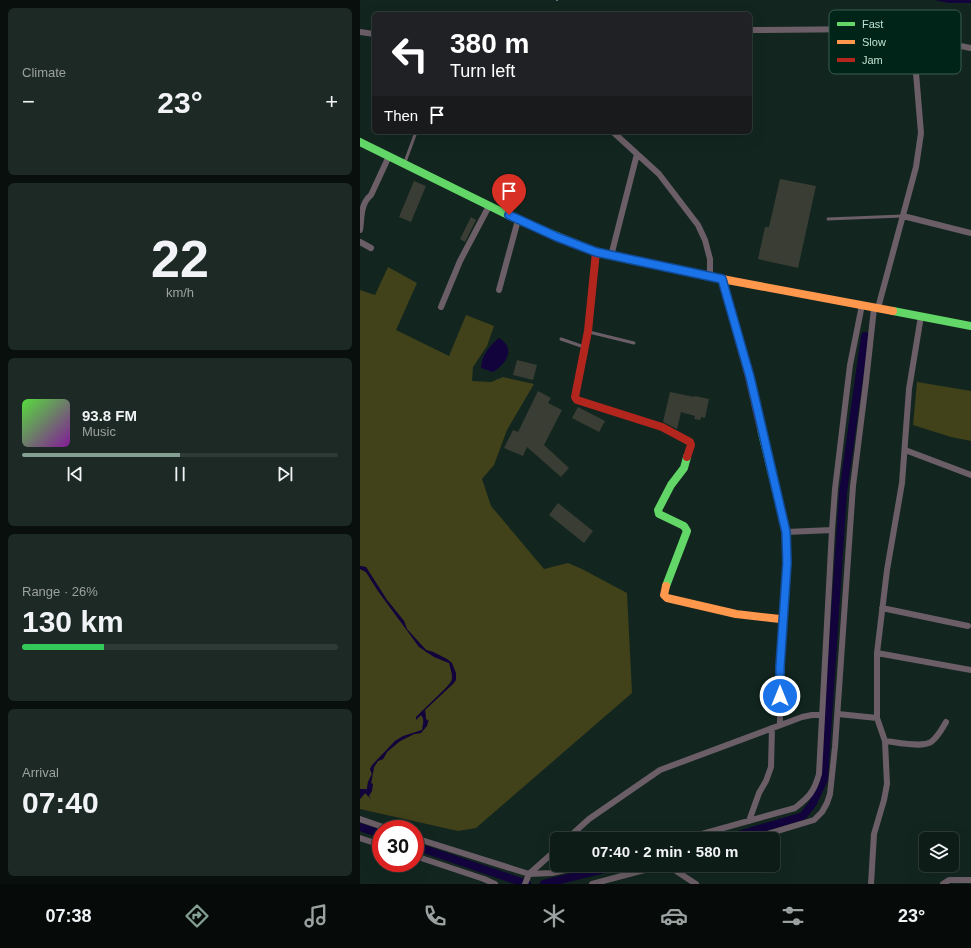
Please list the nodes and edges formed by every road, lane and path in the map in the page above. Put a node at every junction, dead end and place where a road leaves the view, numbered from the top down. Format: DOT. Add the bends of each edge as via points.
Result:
graph roads {
  1 [pos="829,29"];
  2 [pos="752,30"];
  3 [pos="360,32"];
  4 [pos="372,34"];
  5 [pos="961,46"];
  6 [pos="971,48"];
  7 [pos="916,74"];
  8 [pos="415,134"];
  9 [pos="615,134"];
  10 [pos="360,142"];
  11 [pos="637,154"];
  12 [pos="389,156"];
  13 [pos="404,163"];
  14 [pos="489,206"];
  15 [pos="903,216"];
  16 [pos="828,219"];
  17 [pos="518,220"];
  18 [pos="360,230"];
  19 [pos="971,233"];
  20 [pos="360,242"];
  21 [pos="371,248"];
  22 [pos="596,252"];
  23 [pos="611,256"];
  24 [pos="710,277"];
  25 [pos="722,279"];
  26 [pos="500,290"];
  27 [pos="862,305"];
  28 [pos="440,307"];
  29 [pos="876,308"];
  30 [pos="921,316"];
  31 [pos="971,326"];
  32 [pos="588,332"];
  33 [pos="561,340"];
  34 [pos="634,343"];
  35 [pos="585,347"];
  36 [pos="905,450"];
  37 [pos="971,476"];
  38 [pos="832,530"];
  39 [pos="786,532"];
  40 [pos="882,608"];
  41 [pos="783,618"];
  42 [pos="968,626"];
  43 [pos="878,653"];
  44 [pos="971,670"];
  45 [pos="838,714"];
  46 [pos="822,715"];
  47 [pos="877,718"];
  48 [pos="946,722"];
  49 [pos="780,725"];
  50 [pos="772,728"];
  51 [pos="885,741"];
  52 [pos="360,819"];
  53 [pos="749,821"];
  54 [pos="372,823"];
  55 [pos="574,832"];
  56 [pos="709,832"];
  57 [pos="774,832"];
  58 [pos="360,838"];
  59 [pos="424,841"];
  60 [pos="372,842"];
  61 [pos="550,854"];
  62 [pos="424,859"];
  63 [pos="556,872"];
  64 [pos="637,872"];
  65 [pos="678,872"];
  66 [pos="529,874"];
  67 [pos="971,880"];
  68 [pos="495,884"];
  69 [pos="525,884"];
  70 [pos="592,884"];
  71 [pos="696,884"];
  72 [pos="871,884"];
  73 [pos="943,884"];
  1 -- 2 [label="street"];
  3 -- 4 [label="street"];
  5 -- 6 [label="street"];
  7 -- 15 [label="street" via="921,133 916,167"];
  8 -- 13 [label="lane"];
  9 -- 11 [label="street"];
  10 -- 12 [label="main road"];
  11 -- 23 [label="street"];
  11 -- 24 [label="street" via="658,174 698,225 710,260"];
  12 -- 13 [label="main road"];
  12 -- 18 [label="street" via="371,195 363,205"];
  13 -- 14 [label="main road"];
  14 -- 17 [label="main road"];
  14 -- 28 [label="street"];
  15 -- 16 [label="lane"];
  15 -- 19 [label="street"];
  15 -- 29 [label="street"];
  17 -- 22 [label="main road"];
  17 -- 26 [label="street"];
  20 -- 21 [label="street"];
  22 -- 23 [label="main road"];
  22 -- 32 [label="main road"];
  23 -- 24 [label="main road"];
  24 -- 25 [label="main road"];
  25 -- 27 [label="main road"];
  25 -- 39 [label="main road" via="750,377"];
  27 -- 29 [label="main road"];
  27 -- 38 [label="street" via="850,365"];
  29 -- 30 [label="main road"];
  29 -- 45 [label="street" via="853,486"];
  30 -- 31 [label="main road"];
  30 -- 36 [label="street" via="909,389"];
  32 -- 34 [label="lane"];
  32 -- 35 [label="main road"];
  33 -- 35 [label="lane"];
  35 -- 41 [label="main road" via="575,397 577,400 662,427 690,442 691,445 684,468 671,485 658,510 659,514 684,526 687,531 664,595 667,598 736,614"];
  36 -- 37 [label="street"];
  36 -- 40 [label="street"];
  38 -- 39 [label="street"];
  38 -- 46 [label="street"];
  39 -- 41 [label="main road" via="787,563"];
  40 -- 42 [label="street"];
  40 -- 43 [label="street"];
  41 -- 49 [label="street"];
  43 -- 44 [label="street"];
  43 -- 47 [label="street"];
  45 -- 47 [label="street"];
  45 -- 57 [label="street" via="827,803 814,820"];
  46 -- 49 [label="street" via="812,714"];
  46 -- 53 [label="street" via="816,787 808,798 795,808"];
  47 -- 51 [label="street"];
  48 -- 51 [label="street" via="940,734 930,743 923,745"];
  49 -- 50 [label="street"];
  50 -- 53 [label="street" via="771,767"];
  50 -- 55 [label="street" via="660,770 589,818"];
  51 -- 72 [label="street" via="886,784 874,834"];
  52 -- 54 [label="street"];
  53 -- 56 [label="street"];
  58 -- 60 [label="street"];
  59 -- 66 [label="street"];
  61 -- 66 [label="street"];
  62 -- 68 [label="street"];
  63 -- 66 [label="street"];
  64 -- 70 [label="street"];
  65 -- 71 [label="street"];
  66 -- 69 [label="street"];
  67 -- 73 [label="street" via="949,880"];
}
